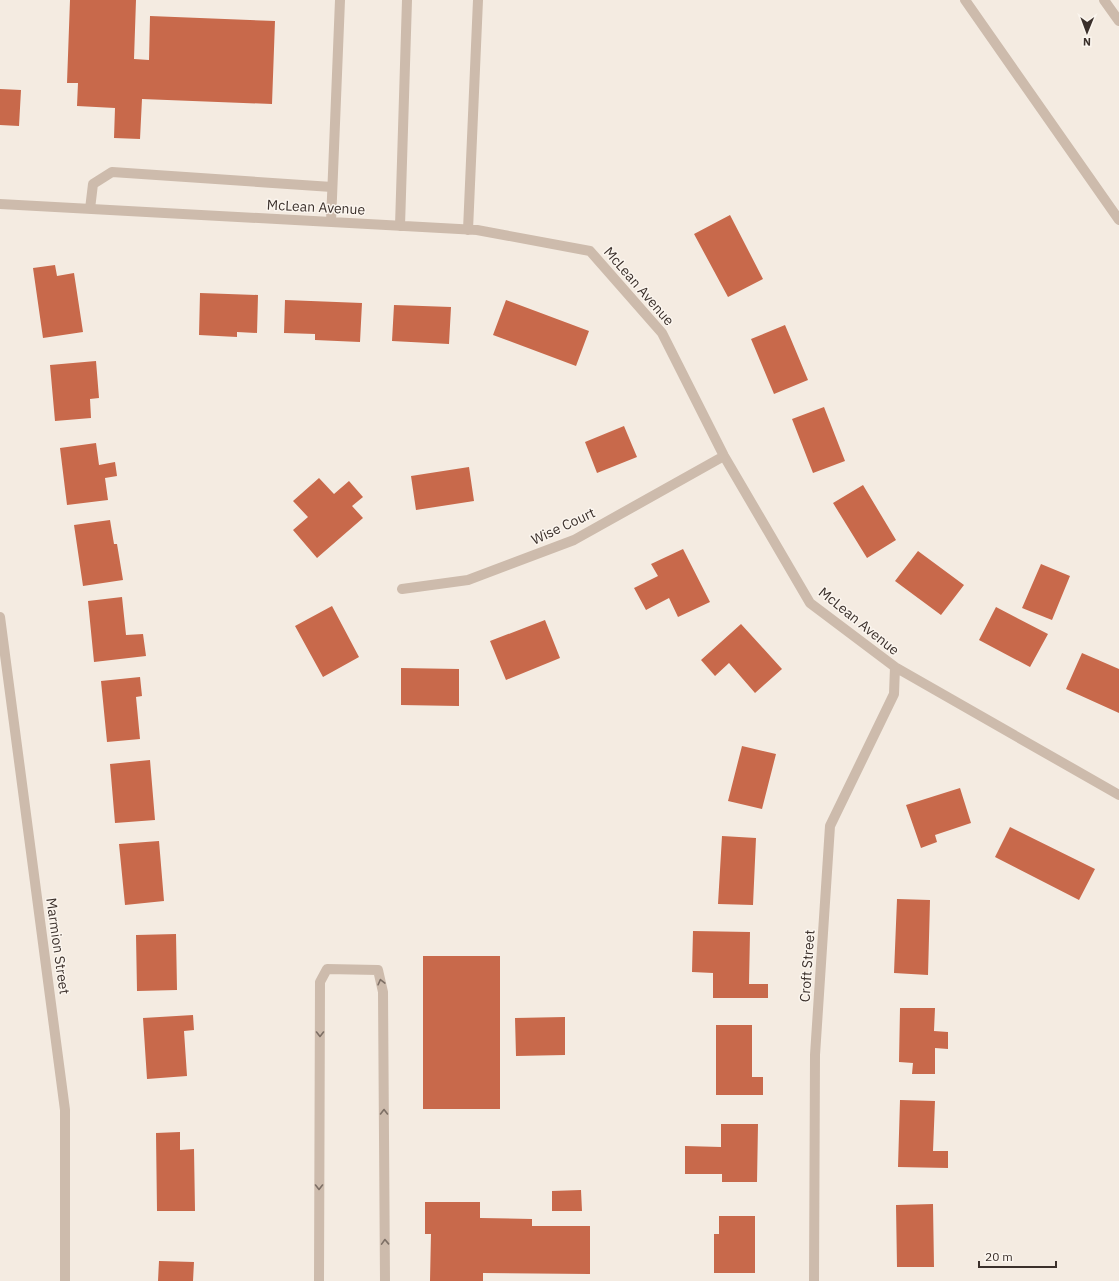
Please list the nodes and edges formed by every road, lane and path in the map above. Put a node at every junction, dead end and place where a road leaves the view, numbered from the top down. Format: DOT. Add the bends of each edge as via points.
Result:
graph roads {
  1 [pos="340,0"];
  2 [pos="407,0"];
  3 [pos="478,0"];
  4 [pos="965,0"];
  5 [pos="1104,0"];
  6 [pos="1119,21"];
  7 [pos="332,187"];
  8 [pos="0,204"];
  9 [pos="90,209"];
  10 [pos="1119,220"];
  11 [pos="331,222"];
  12 [pos="400,226"];
  13 [pos="468,230"];
  14 [pos="724,456"];
  15 [pos="402,589"];
  16 [pos="0,617"];
  17 [pos="895,667"];
  18 [pos="1119,795"];
  19 [pos="65,1281"];
  20 [pos="319,1281"];
  21 [pos="385,1281"];
  22 [pos="814,1281"];
  1 -- 7 [label="street"];
  2 -- 12 [label="street"];
  3 -- 13 [label="street"];
  4 -- 10 [label="street"];
  5 -- 6 [label="street"];
  7 -- 9 [label="street" via="112,172 93,184"];
  7 -- 11 [label="street"];
  8 -- 9 [label="street, McLean Avenue"];
  9 -- 11 [label="street, McLean Avenue"];
  11 -- 12 [label="street, McLean Avenue"];
  12 -- 13 [label="street, McLean Avenue"];
  13 -- 14 [label="street, McLean Avenue" via="590,251 662,333"];
  14 -- 15 [label="street, Wise Court" via="574,540 468,580"];
  14 -- 17 [label="street, McLean Avenue" via="810,603"];
  16 -- 19 [label="street, Marmion Street" via="65,1110"];
  17 -- 18 [label="street, McLean Avenue"];
  17 -- 22 [label="street, Croft Street" via="894,694 830,826 815,1055"];
  21 -- 20 [label="street, one-way" via="383,992 378,970 328,969 320,982"];
}
